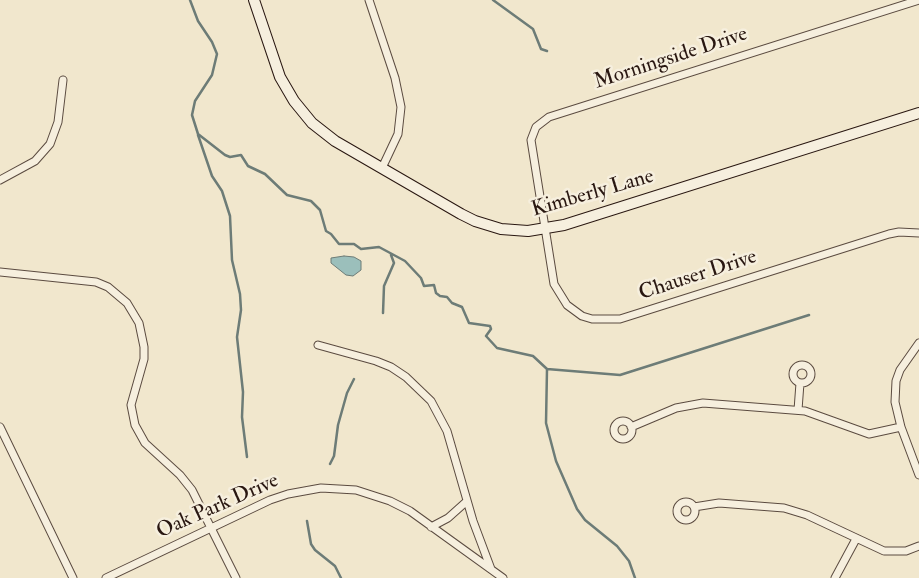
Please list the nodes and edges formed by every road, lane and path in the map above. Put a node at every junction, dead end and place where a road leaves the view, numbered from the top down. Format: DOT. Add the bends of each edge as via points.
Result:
graph roads {
  1 [pos="254,0"];
  2 [pos="369,0"];
  3 [pos="919,0"];
  4 [pos="63,80"];
  5 [pos="919,113"];
  6 [pos="382,168"];
  7 [pos="0,180"];
  8 [pos="544,230"];
  9 [pos="919,233"];
  10 [pos="0,272"];
  11 [pos="919,343"];
  12 [pos="318,345"];
  13 [pos="800,383"];
  14 [pos="798,410"];
  15 [pos="631,426"];
  16 [pos="0,427"];
  17 [pos="901,427"];
  18 [pos="919,475"];
  19 [pos="467,502"];
  20 [pos="694,507"];
  21 [pos="431,527"];
  22 [pos="212,528"];
  23 [pos="856,538"];
  24 [pos="919,546"];
  25 [pos="491,569"];
  26 [pos="74,578"];
  27 [pos="106,578"];
  28 [pos="236,578"];
  29 [pos="504,578"];
  30 [pos="835,578"];
  1 -- 6 [label="street, Kimberly Lane" via="280,77 294,101 324,133"];
  2 -- 6 [label="street" via="400,94 398,134"];
  3 -- 8 [label="street, Morningside Drive" via="578,107 541,122 531,140"];
  4 -- 7 [label="street" via="58,122 50,144 35,161"];
  5 -- 8 [label="street, Kimberly Lane"];
  6 -- 8 [label="street, Kimberly Lane" via="475,221 501,229"];
  8 -- 9 [label="street, Chauser Drive" via="558,293 574,311 601,321 620,319 890,234"];
  10 -- 22 [label="street" via="86,279 108,287 127,303 139,323 144,347 131,405 135,424 145,443 192,490"];
  11 -- 17 [label="street" via="906,359 896,381 895,402"];
  12 -- 19 [label="street" via="376,361 419,388 436,408 447,431"];
  13 -- 14 [label="street"];
  14 -- 15 [label="street" via="693,404"];
  14 -- 17 [label="street" via="869,434"];
  16 -- 26 [label="street"];
  17 -- 18 [label="street"];
  19 -- 21 [label="street"];
  19 -- 25 [label="street"];
  20 -- 23 [label="street" via="719,503 784,508 807,514"];
  21 -- 22 [label="street, Oak Park Drive" via="410,511 373,494 322,488 288,494"];
  21 -- 25 [label="street, Oak Park Drive"];
  22 -- 27 [label="street, Oak Park Drive"];
  22 -- 28 [label="street"];
  23 -- 24 [label="street" via="884,551 906,551"];
  23 -- 30 [label="street"];
  25 -- 29 [label="street, Oak Park Drive"];
}
